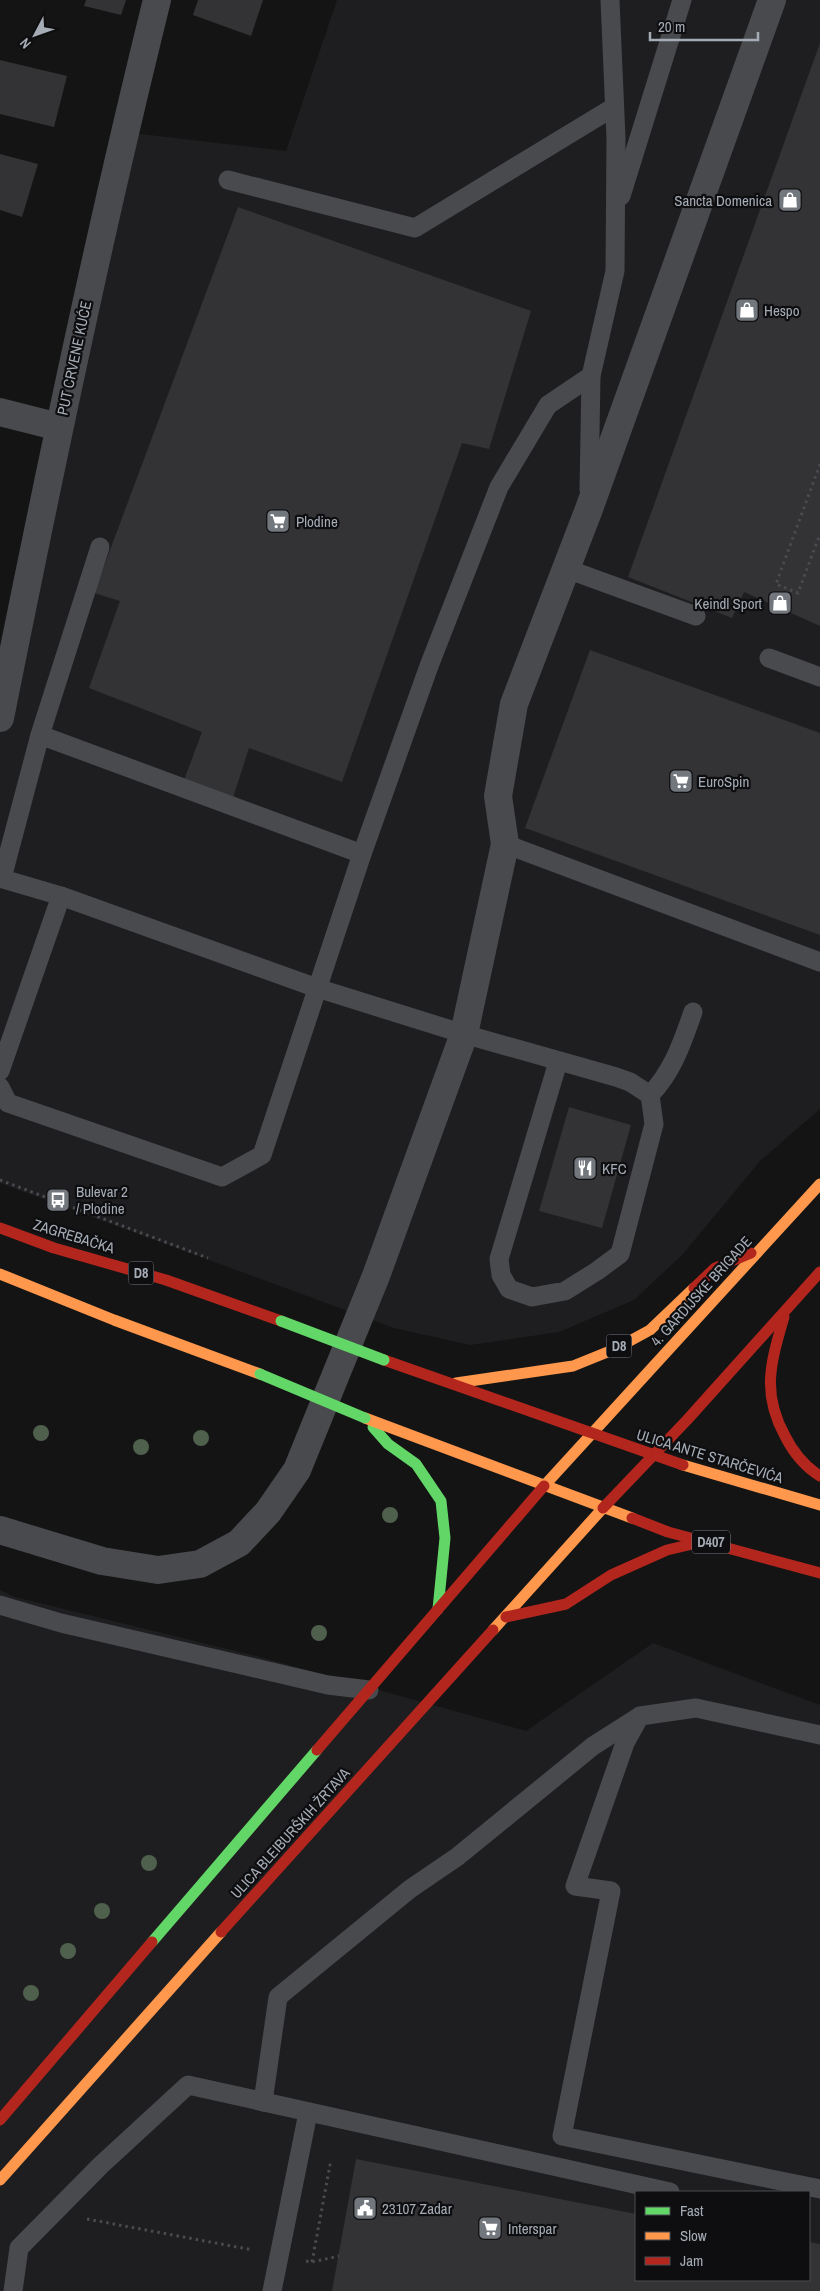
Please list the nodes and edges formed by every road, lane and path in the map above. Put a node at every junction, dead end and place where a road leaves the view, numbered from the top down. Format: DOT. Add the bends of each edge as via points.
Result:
graph roads {
  1 [pos="157,0"];
  2 [pos="610,0"];
  3 [pos="682,0"];
  4 [pos="772,0"];
  5 [pos="614,108"];
  6 [pos="228,180"];
  7 [pos="615,214"];
  8 [pos="592,376"];
  9 [pos="0,412"];
  10 [pos="59,427"];
  11 [pos="820,464"];
  12 [pos="589,509"];
  13 [pos="820,534"];
  14 [pos="100,547"];
  15 [pos="567,569"];
  16 [pos="696,616"];
  17 [pos="769,658"];
  18 [pos="820,677"];
  19 [pos="0,718"];
  20 [pos="40,735"];
  21 [pos="505,844"];
  22 [pos="362,854"];
  23 [pos="1,878"];
  24 [pos="61,896"];
  25 [pos="820,962"];
  26 [pos="317,988"];
  27 [pos="693,1012"];
  28 [pos="464,1034"];
  29 [pos="558,1062"];
  30 [pos="0,1071"];
  31 [pos="0,1087"];
  32 [pos="650,1095"];
  33 [pos="0,1180"];
  34 [pos="820,1184"];
  35 [pos="0,1228"];
  36 [pos="759,1250"];
  37 [pos="212,1259"];
  38 [pos="820,1272"];
  39 [pos="0,1274"];
  40 [pos="786,1310"];
  41 [pos="451,1384"];
  42 [pos="365,1418"];
  43 [pos="592,1434"];
  44 [pos="654,1455"];
  45 [pos="820,1476"];
  46 [pos="544,1486"];
  47 [pos="820,1505"];
  48 [pos="603,1508"];
  49 [pos="0,1530"];
  50 [pos="706,1541"];
  51 [pos="820,1573"];
  52 [pos="0,1606"];
  53 [pos="438,1609"];
  54 [pos="506,1618"];
  55 [pos="369,1690"];
  56 [pos="640,1716"];
  57 [pos="820,1735"];
  58 [pos="263,2102"];
  59 [pos="308,2113"];
  60 [pos="0,2120"];
  61 [pos="0,2180"];
  62 [pos="820,2189"];
  63 [pos="665,2191"];
  64 [pos="63,2206"];
  65 [pos="279,2254"];
  66 [pos="339,2256"];
  67 [pos="13,2291"];
  68 [pos="272,2291"];
  1 -- 10 [label="street, PUT CRVENE KUĆE" via="124,132"];
  2 -- 5 [label="lane"];
  3 -- 7 [label="lane"];
  4 -- 12 [label="street"];
  5 -- 6 [label="lane" via="415,228"];
  5 -- 7 [label="lane"];
  7 -- 8 [label="lane" via="615,272"];
  8 -- 12 [label="lane"];
  8 -- 22 [label="lane" via="548,405 498,487 429,666"];
  9 -- 10 [label="street"];
  10 -- 19 [label="street, PUT CRVENE KUĆE"];
  11 -- 13 [label="path" via="776,584 798,593"];
  12 -- 15 [label="street"];
  14 -- 20 [label="lane"];
  15 -- 16 [label="lane"];
  15 -- 21 [label="street" via="514,704 498,796"];
  17 -- 18 [label="lane"];
  20 -- 22 [label="lane"];
  20 -- 23 [label="lane"];
  21 -- 25 [label="lane"];
  21 -- 28 [label="street"];
  22 -- 26 [label="lane"];
  23 -- 24 [label="lane"];
  24 -- 26 [label="lane"];
  24 -- 30 [label="lane"];
  26 -- 28 [label="lane"];
  26 -- 31 [label="lane" via="262,1155 222,1177 8,1103"];
  27 -- 32 [label="lane" via="672,1067"];
  28 -- 29 [label="lane"];
  28 -- 49 [label="street" via="376,1276 297,1470 268,1512 239,1543 200,1564 158,1570 102,1561"];
  29 -- 32 [label="lane" via="630,1082"];
  29 -- 32 [label="lane" via="499,1259 501,1275 509,1289 532,1297 565,1291 620,1254 654,1124"];
  33 -- 37 [label="path"];
  34 -- 36 [label="main road, 4. GARDIJSKE BRIGADE / D8"];
  35 -- 41 [label="main road, ZAGREBAČKA / D8, bridge" via="54,1248 166,1280"];
  36 -- 41 [label="main road, D8" via="715,1268 650,1330 615,1348 573,1366"];
  36 -- 43 [label="main road, 4. GARDIJSKE BRIGADE / D8"];
  38 -- 40 [label="main road"];
  39 -- 42 [label="main road, bridge"];
  40 -- 44 [label="main road"];
  40 -- 45 [label="main road" via="769,1366 769,1394 775,1420 795,1452"];
  41 -- 43 [label="main road, D8"];
  42 -- 46 [label="main road"];
  42 -- 53 [label="main road" via="388,1444 416,1464 441,1501 445,1538"];
  43 -- 44 [label="main road, ULICA ANTE STARČEVIĆA"];
  43 -- 46 [label="main road, 4. GARDIJSKE BRIGADE / D8"];
  44 -- 47 [label="main road, ULICA ANTE STARČEVIĆA"];
  44 -- 48 [label="main road"];
  46 -- 48 [label="main road"];
  46 -- 53 [label="main road, ULICA BLEIBURŠKIH ŽRTAVA"];
  48 -- 50 [label="main road, D407" via="668,1532"];
  48 -- 54 [label="main road, ULICA BLEIBURŠKIH ŽRTAVA"];
  50 -- 51 [label="main road, D407"];
  50 -- 54 [label="main road" via="667,1550 618,1572 566,1604"];
  52 -- 55 [label="lane" via="328,1685"];
  53 -- 55 [label="main road, ULICA BLEIBURŠKIH ŽRTAVA"];
  54 -- 61 [label="main road, ULICA BLEIBURŠKIH ŽRTAVA" via="116,2047"];
  55 -- 60 [label="main road, ULICA BLEIBURŠKIH ŽRTAVA"];
  56 -- 57 [label="lane" via="696,1708"];
  56 -- 58 [label="lane" via="593,1746 278,1997"];
  56 -- 62 [label="lane" via="625,1743 575,1886 611,1891 562,2136"];
  58 -- 59 [label="lane"];
  58 -- 64 [label="lane" via="188,2085 101,2165"];
  59 -- 63 [label="lane"];
  59 -- 65 [label="lane"];
  64 -- 65 [label="path" via="80,2218"];
  64 -- 67 [label="lane" via="20,2248"];
  65 -- 66 [label="path" via="312,2262"];
  65 -- 68 [label="lane"];
}
